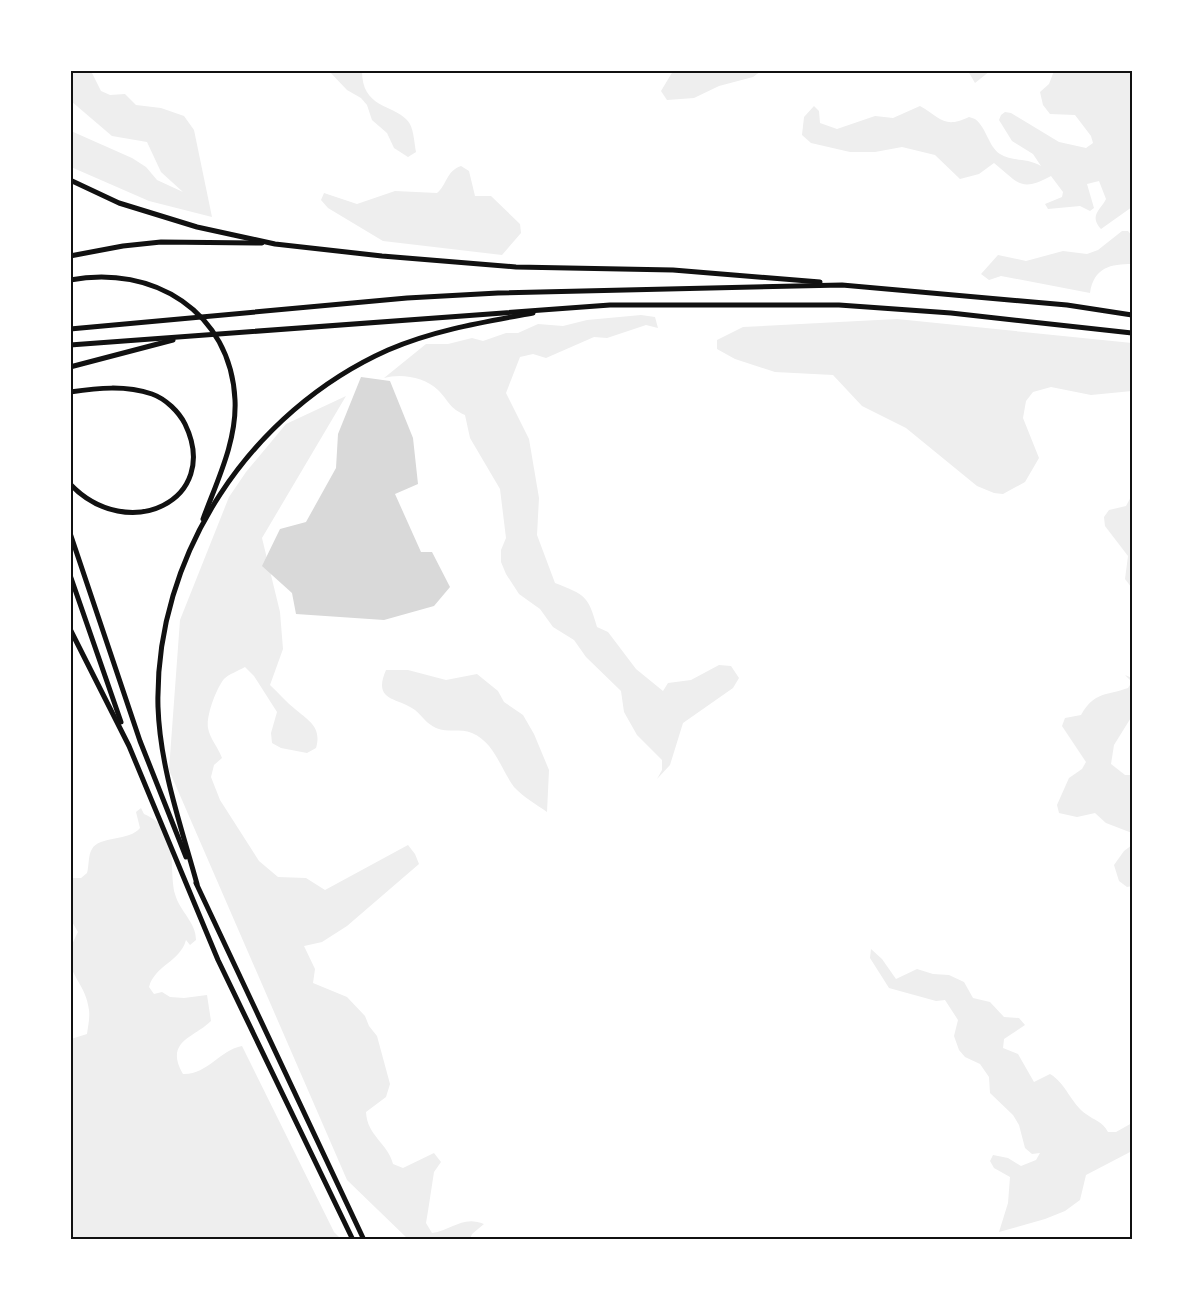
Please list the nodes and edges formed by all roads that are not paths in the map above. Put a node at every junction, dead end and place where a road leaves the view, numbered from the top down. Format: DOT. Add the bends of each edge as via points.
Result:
graph roads {
  1 [pos="70,180"];
  2 [pos="275,243"];
  3 [pos="70,256"];
  4 [pos="70,280"];
  5 [pos="842,285"];
  6 [pos="556,308"];
  7 [pos="1132,315"];
  8 [pos="70,329"];
  9 [pos="1132,333"];
  10 [pos="184,337"];
  11 [pos="70,345"];
  12 [pos="70,367"];
  13 [pos="70,392"];
  14 [pos="70,484"];
  15 [pos="201,527"];
  16 [pos="70,532"];
  17 [pos="70,575"];
  18 [pos="70,629"];
  19 [pos="129,746"];
  20 [pos="197,884"];
  21 [pos="353,1239"];
  22 [pos="364,1239"];
  1 -- 2 [label="highway" via="119,203 197,227"];
  2 -- 3 [label="highway" via="162,242"];
  2 -- 5 [label="highway" via="516,267 673,270"];
  4 -- 15 [label="highway" via="96,275 141,280 172,294 211,327 232,376 235,401 224,465"];
  5 -- 7 [label="highway" via="1055,304"];
  5 -- 8 [label="highway" via="407,298"];
  6 -- 9 [label="highway" via="839,305"];
  6 -- 10 [label="highway"];
  6 -- 15 [label="highway" via="446,330 358,364 272,429 246,457"];
  10 -- 11 [label="highway"];
  10 -- 12 [label="highway"];
  13 -- 14 [label="highway" via="102,388 154,395 181,415 194,451 186,485 171,501 147,512 117,513 91,502"];
  15 -- 20 [label="highway" via="187,554 166,621 158,709 169,783"];
  16 -- 20 [label="highway" via="140,741"];
  17 -- 19 [label="highway"];
  18 -- 19 [label="highway"];
  19 -- 21 [label="highway" via="218,960"];
  20 -- 22 [label="highway"];
}
